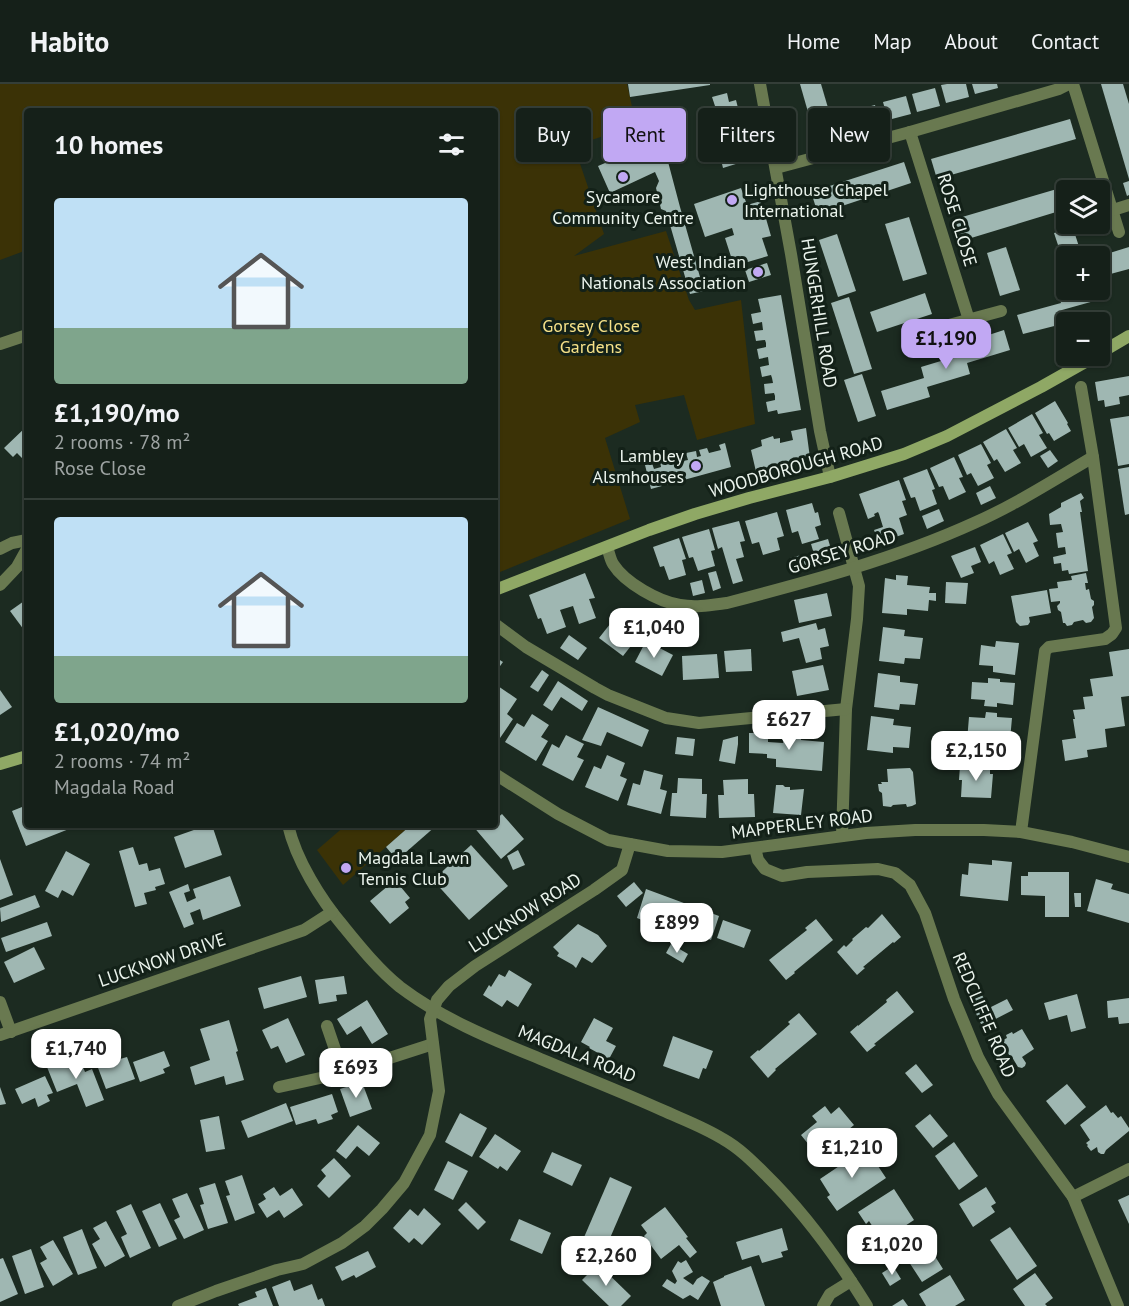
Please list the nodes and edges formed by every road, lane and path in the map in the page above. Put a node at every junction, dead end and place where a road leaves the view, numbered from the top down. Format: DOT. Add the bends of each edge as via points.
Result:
graph roads {
  1 [pos="760,84"];
  2 [pos="1071,84"];
  3 [pos="910,132"];
  4 [pos="776,168"];
  5 [pos="1129,205"];
  6 [pos="1113,210"];
  7 [pos="1119,232"];
  8 [pos="1001,311"];
  9 [pos="969,320"];
  10 [pos="949,325"];
  11 [pos="24,336"];
  12 [pos="1129,336"];
  13 [pos="0,344"];
  14 [pos="1110,347"];
  15 [pos="1077,366"];
  16 [pos="1081,387"];
  17 [pos="1093,457"];
  18 [pos="830,477"];
  19 [pos="839,513"];
  20 [pos="24,541"];
  21 [pos="607,547"];
  22 [pos="0,549"];
  23 [pos="24,554"];
  24 [pos="854,568"];
  25 [pos="0,585"];
  26 [pos="498,589"];
  27 [pos="498,626"];
  28 [pos="846,709"];
  29 [pos="24,757"];
  30 [pos="0,764"];
  31 [pos="498,776"];
  32 [pos="289,828"];
  33 [pos="1021,832"];
  34 [pos="842,836"];
  35 [pos="630,844"];
  36 [pos="755,849"];
  37 [pos="1129,857"];
  38 [pos="332,912"];
  39 [pos="0,1002"];
  40 [pos="434,1010"];
  41 [pos="327,1026"];
  42 [pos="6,1034"];
  43 [pos="433,1044"];
  44 [pos="343,1073"];
  45 [pos="279,1086"];
  46 [pos="1129,1169"];
  47 [pos="1073,1197"];
  48 [pos="852,1281"];
  49 [pos="178,1306"];
  50 [pos="823,1306"];
  51 [pos="867,1306"];
  52 [pos="1118,1306"];
  1 -- 4 [label="street, HUNGERHILL ROAD"];
  2 -- 3 [label="street"];
  2 -- 6 [label="street"];
  3 -- 4 [label="street"];
  3 -- 9 [label="street, ROSE CLOSE"];
  4 -- 18 [label="street, HUNGERHILL ROAD"];
  5 -- 6 [label="street"];
  6 -- 7 [label="street"];
  8 -- 9 [label="street"];
  9 -- 10 [label="street"];
  11 -- 13 [label="street"];
  12 -- 14 [label="main road, WOODBOROUGH ROAD"];
  15 -- 18 [label="main road, WOODBOROUGH ROAD" via="946,436"];
  16 -- 17 [label="street"];
  17 -- 24 [label="street, GORSEY ROAD" via="975,523"];
  17 -- 33 [label="street" via="1116,628 1105,639 1049,647 1045,651"];
  18 -- 21 [label="main road, WOODBOROUGH ROAD" via="695,514"];
  19 -- 24 [label="street"];
  20 -- 22 [label="street"];
  21 -- 24 [label="street, GORSEY ROAD" via="613,564 626,579 678,605 727,603"];
  21 -- 26 [label="main road, WOODBOROUGH ROAD"];
  23 -- 25 [label="street"];
  24 -- 28 [label="street" via="859,586"];
  27 -- 28 [label="street" via="608,695 666,718 699,723"];
  28 -- 34 [label="street"];
  29 -- 30 [label="main road"];
  31 -- 35 [label="street, MAPPERLEY ROAD" via="608,840"];
  32 -- 38 [label="street, MAGDALA ROAD" via="308,874"];
  33 -- 34 [label="street, MAPPERLEY ROAD" via="915,830"];
  33 -- 37 [label="street, MAPPERLEY ROAD"];
  34 -- 36 [label="street, MAPPERLEY ROAD"];
  35 -- 36 [label="street, MAPPERLEY ROAD" via="679,851"];
  35 -- 40 [label="street, LUCKNOW ROAD" via="622,870 466,973 449,986"];
  36 -- 47 [label="street, REDCLIFFE ROAD" via="765,869 782,876 878,868 895,873 910,885 925,913 978,1057 998,1094"];
  38 -- 40 [label="street, MAGDALA ROAD" via="399,986"];
  38 -- 42 [label="street, LUCKNOW DRIVE" via="304,930"];
  39 -- 42 [label="street"];
  40 -- 43 [label="street" via="430,1019"];
  40 -- 48 [label="street, MAGDALA ROAD" via="481,1035 634,1097 724,1139 781,1189"];
  41 -- 44 [label="street"];
  43 -- 44 [label="street"];
  43 -- 49 [label="street" via="439,1091 430,1135 404,1184 382,1209 342,1243 303,1264"];
  44 -- 45 [label="street"];
  46 -- 47 [label="street"];
  47 -- 52 [label="street, REDCLIFFE ROAD"];
  48 -- 50 [label="street" via="830,1294"];
  48 -- 51 [label="street, MAGDALA ROAD"];
}
